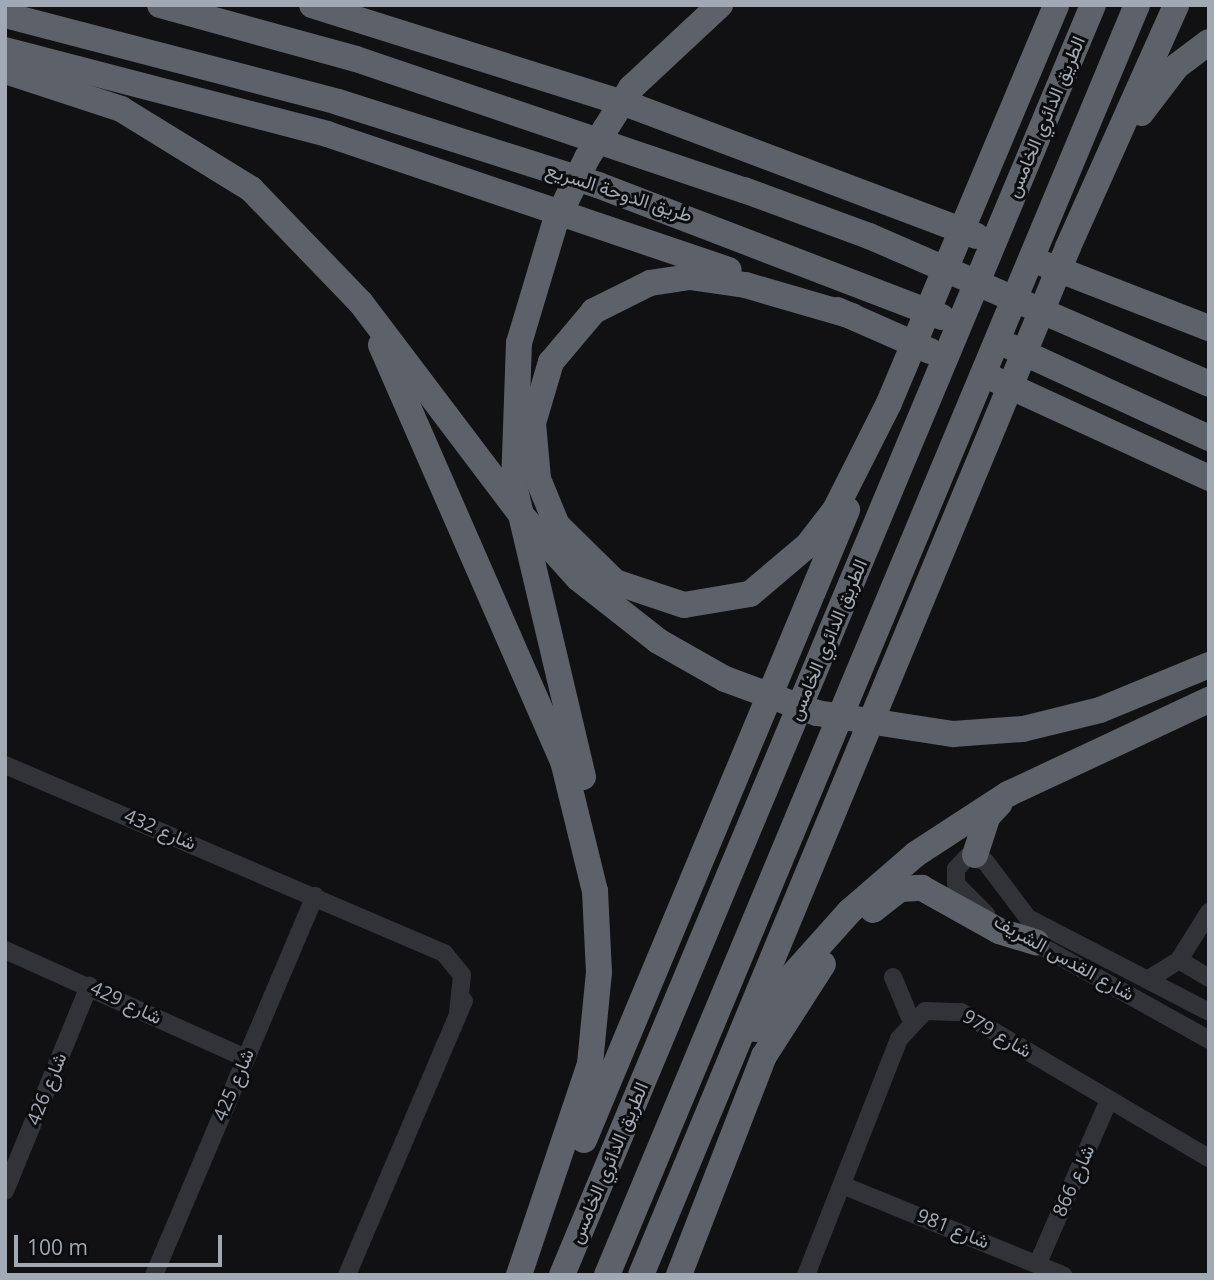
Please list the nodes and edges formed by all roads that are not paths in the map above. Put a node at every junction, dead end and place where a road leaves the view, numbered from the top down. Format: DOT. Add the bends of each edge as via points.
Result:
graph roads {
  1 [pos="160,5"];
  2 [pos="312,5"];
  3 [pos="720,5"];
  4 [pos="1056,5"];
  5 [pos="1093,5"];
  6 [pos="1137,5"];
  7 [pos="1176,5"];
  8 [pos="5,15"];
  9 [pos="1209,42"];
  10 [pos="5,50"];
  11 [pos="5,71"];
  12 [pos="1068,247"];
  13 [pos="1101,288"];
  14 [pos="361,303"];
  15 [pos="852,316"];
  16 [pos="1209,327"];
  17 [pos="1209,347"];
  18 [pos="1209,384"];
  19 [pos="889,402"];
  20 [pos="1209,438"];
  21 [pos="1209,478"];
  22 [pos="1209,666"];
  23 [pos="1209,700"];
  24 [pos="5,765"];
  25 [pos="1008,794"];
  26 [pos="975,855"];
  27 [pos="595,891"];
  28 [pos="315,896"];
  29 [pos="1209,912"];
  30 [pos="1036,942"];
  31 [pos="5,950"];
  32 [pos="1180,960"];
  33 [pos="893,977"];
  34 [pos="1209,978"];
  35 [pos="1149,979"];
  36 [pos="89,986"];
  37 [pos="1209,1012"];
  38 [pos="911,1020"];
  39 [pos="1209,1040"];
  40 [pos="245,1058"];
  41 [pos="1109,1100"];
  42 [pos="1209,1158"];
  43 [pos="678,1180"];
  44 [pos="842,1185"];
  45 [pos="5,1191"];
  46 [pos="1038,1263"];
  47 [pos="523,1264"];
  48 [pos="154,1275"];
  49 [pos="347,1275"];
  50 [pos="562,1275"];
  51 [pos="607,1275"];
  52 [pos="641,1275"];
  53 [pos="679,1275"];
  54 [pos="806,1275"];
  55 [pos="1063,1275"];
  1 -- 18 [label="highway" via="355,59 869,236"];
  2 -- 13 [label="highway" via="798,166"];
  3 -- 27 [label="highway" via="631,88 587,158 555,223 519,343 514,485 587,798"];
  4 -- 19 [label="highway"];
  5 -- 50 [label="highway, الطريق الدائري الخامس"];
  6 -- 51 [label="highway, الطريق الدائري الخامس"];
  7 -- 12 [label="highway"];
  8 -- 20 [label="highway, طريق الدوحة السريع" via="338,102 803,259"];
  9 -- 12 [label="highway" via="1177,66 1138,116"];
  10 -- 15 [label="highway" via="327,134"];
  11 -- 14 [label="highway" via="121,109 176,138 290,225"];
  12 -- 43 [label="highway"];
  13 -- 16 [label="highway"];
  13 -- 17 [label="highway"];
  14 -- 22 [label="highway" via="543,541 615,611 683,658 817,713 920,733 1023,729 1100,710"];
  14 -- 27 [label="highway" via="563,761"];
  15 -- 19 [label="highway" via="716,278 650,283 594,312 564,344 542,383 532,445 549,512 583,556 615,582 666,602 702,606 750,594 825,525"];
  15 -- 21 [label="highway"];
  19 -- 47 [label="highway" via="585,1138"];
  23 -- 25 [label="highway"];
  24 -- 28 [label="street, شارع 432"];
  25 -- 26 [label="highway" via="987,817"];
  25 -- 43 [label="highway" via="882,881 782,987"];
  26 -- 30 [label="street, شارع القدس الشريف" via="956,869 962,892 990,917"];
  26 -- 35 [label="street, شارع القدس الشريف" via="1028,918"];
  27 -- 47 [label="highway" via="598,972 590,1064"];
  28 -- 40 [label="street, شارع 425"];
  28 -- 49 [label="street, شارع 432" via="458,952 470,964 472,981"];
  29 -- 32 [label="street"];
  30 -- 39 [label="street, شارع القدس الشريف"];
  30 -- 53 [label="highway" via="999,931 922,888 901,889 881,902 830,955 779,1026"];
  31 -- 36 [label="street, شارع 429"];
  32 -- 34 [label="street"];
  32 -- 35 [label="street"];
  33 -- 38 [label="street"];
  35 -- 37 [label="street, شارع القدس الشريف"];
  36 -- 40 [label="street, شارع 429"];
  36 -- 45 [label="street, شارع 426"];
  38 -- 41 [label="street, شارع 979" via="941,1007 961,1012"];
  38 -- 44 [label="street"];
  40 -- 48 [label="street, شارع 425"];
  41 -- 42 [label="street, شارع 979"];
  41 -- 46 [label="street, شارع 866"];
  43 -- 52 [label="highway"];
  44 -- 46 [label="street, شارع 981"];
  44 -- 54 [label="street"];
  46 -- 55 [label="street, شارع 981"];
}
